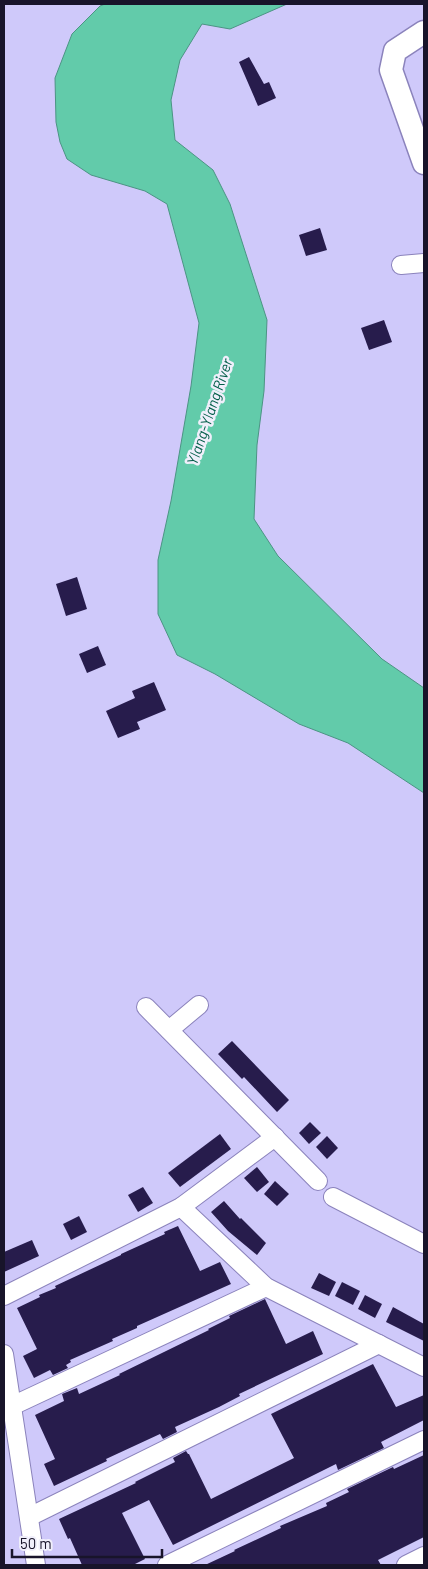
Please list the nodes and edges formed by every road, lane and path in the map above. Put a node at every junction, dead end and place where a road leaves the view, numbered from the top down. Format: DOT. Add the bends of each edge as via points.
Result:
graph roads {
  1 [pos="424,32"];
  2 [pos="424,163"];
  3 [pos="424,263"];
  4 [pos="401,266"];
  5 [pos="200,1005"];
  6 [pos="146,1007"];
  7 [pos="169,1030"];
  8 [pos="276,1137"];
  9 [pos="318,1180"];
  10 [pos="333,1197"];
  11 [pos="181,1207"];
  12 [pos="424,1244"];
  13 [pos="266,1287"];
  14 [pos="4,1296"];
  15 [pos="379,1344"];
  16 [pos="4,1354"];
  17 [pos="424,1367"];
  18 [pos="12,1406"];
  19 [pos="424,1440"];
  20 [pos="29,1516"];
  21 [pos="424,1556"];
  22 [pos="36,1565"];
  23 [pos="167,1565"];
  24 [pos="406,1565"];
  1 -- 2 [label="street" via="395,51 391,70"];
  3 -- 4 [label="street"];
  5 -- 7 [label="street"];
  6 -- 7 [label="street"];
  7 -- 8 [label="street"];
  8 -- 9 [label="street"];
  8 -- 11 [label="street"];
  10 -- 12 [label="street"];
  11 -- 13 [label="street"];
  11 -- 14 [label="street"];
  13 -- 15 [label="street"];
  13 -- 18 [label="street"];
  15 -- 17 [label="street"];
  15 -- 20 [label="street"];
  16 -- 18 [label="street"];
  18 -- 20 [label="street"];
  19 -- 23 [label="street"];
  20 -- 22 [label="street"];
  21 -- 24 [label="street"];
}
